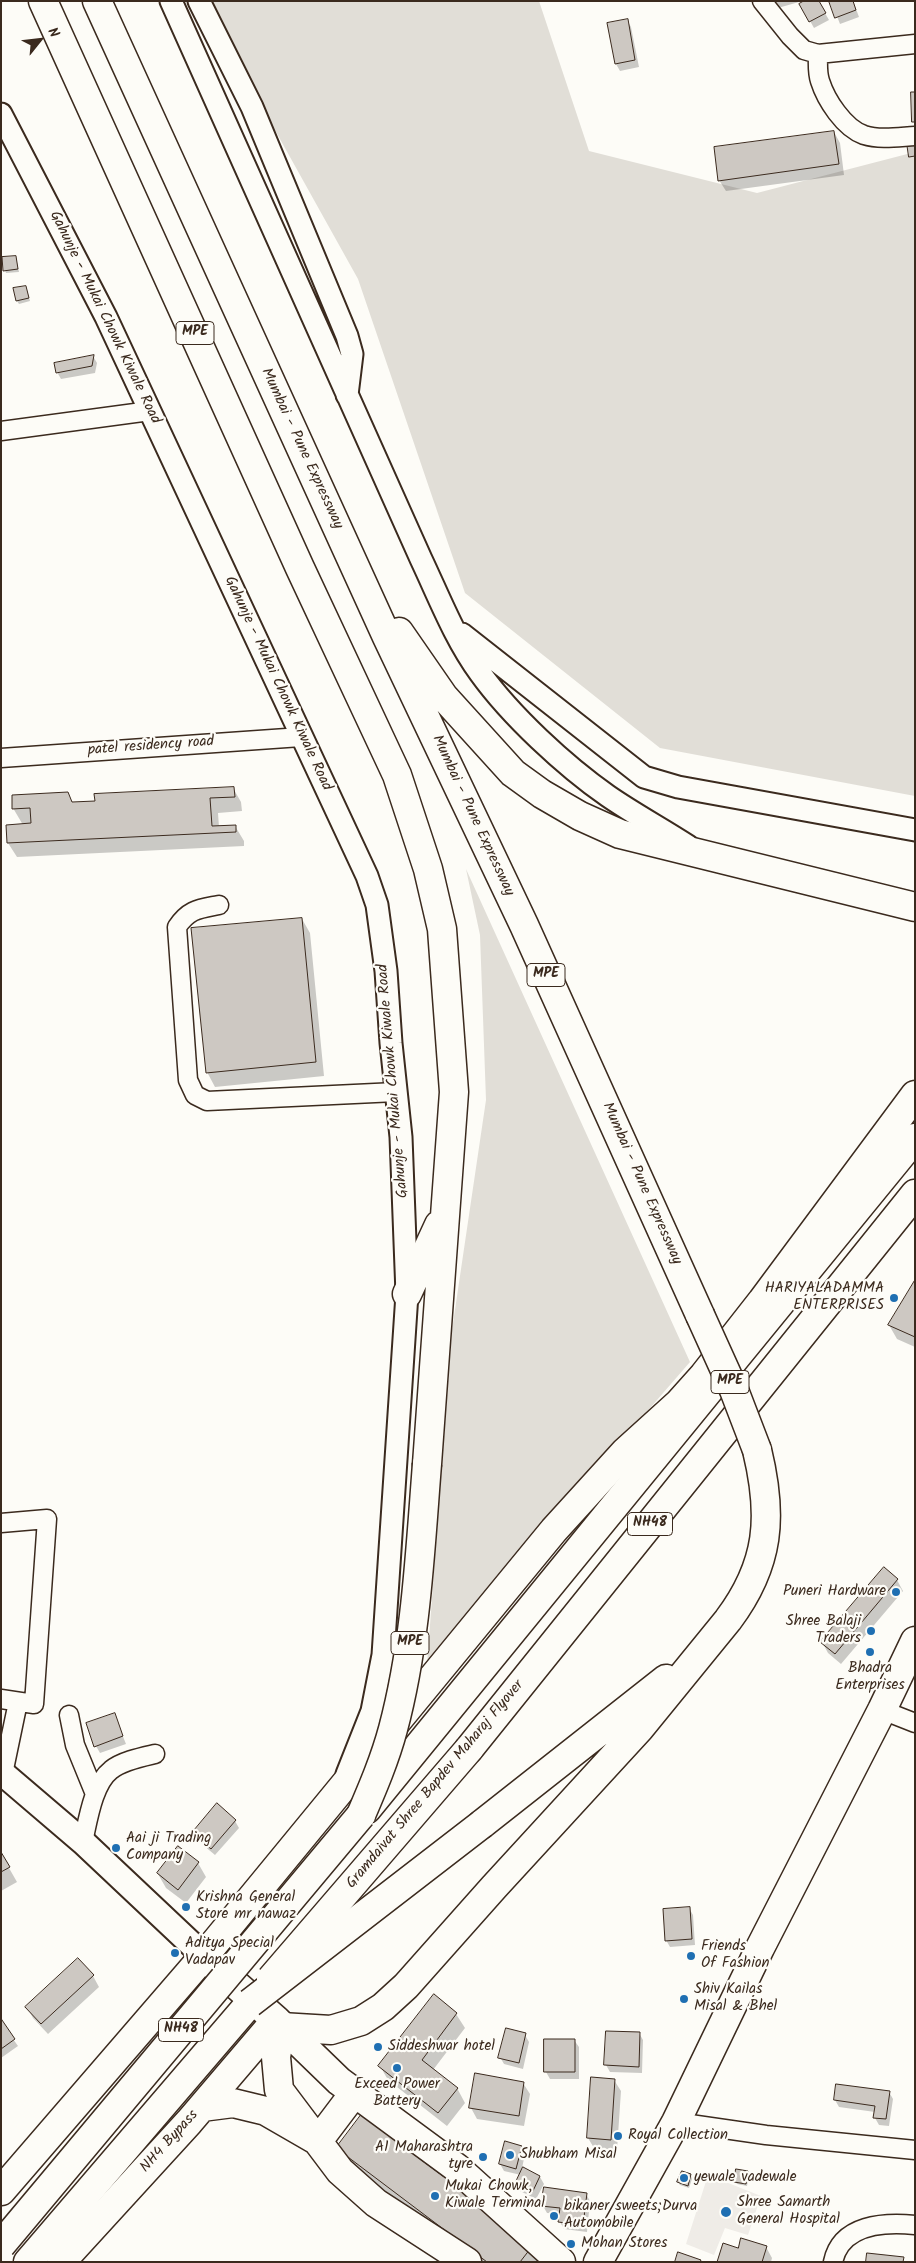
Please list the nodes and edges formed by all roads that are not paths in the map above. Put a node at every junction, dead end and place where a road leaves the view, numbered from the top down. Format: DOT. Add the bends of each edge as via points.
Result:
graph roads {
  1 [pos="44,1"];
  2 [pos="97,1"];
  3 [pos="172,1"];
  4 [pos="199,1"];
  5 [pos="762,1"];
  6 [pos="915,44"];
  7 [pos="818,54"];
  8 [pos="1,114"];
  9 [pos="915,136"];
  10 [pos="347,395"];
  11 [pos="150,411"];
  12 [pos="1,431"];
  13 [pos="360,575"];
  14 [pos="453,627"];
  15 [pos="301,737"];
  16 [pos="1,758"];
  17 [pos="915,830"];
  18 [pos="702,854"];
  19 [pos="219,905"];
  20 [pos="915,907"];
  21 [pos="396,1092"];
  22 [pos="915,1095"];
  23 [pos="915,1138"];
  24 [pos="915,1194"];
  25 [pos="446,1208"];
  26 [pos="408,1294"];
  27 [pos="713,1375"];
  28 [pos="1,1523"];
  29 [pos="714,1636"];
  30 [pos="915,1641"];
  31 [pos="10,1700"];
  32 [pos="882,1710"];
  33 [pos="69,1715"];
  34 [pos="915,1723"];
  35 [pos="155,1754"];
  36 [pos="2,1773"];
  37 [pos="341,1788"];
  38 [pos="94,1794"];
  39 [pos="361,1815"];
  40 [pos="83,1842"];
  41 [pos="204,1956"];
  42 [pos="250,2004"];
  43 [pos="278,2024"];
  44 [pos="355,2092"];
  45 [pos="202,2107"];
  46 [pos="676,2122"];
  47 [pos="318,2141"];
  48 [pos="915,2150"];
  49 [pos="1,2191"];
  50 [pos="915,2225"];
  51 [pos="1,2245"];
  52 [pos="28,2262"];
  53 [pos="61,2262"];
  54 [pos="467,2262"];
  55 [pos="561,2262"];
  56 [pos="598,2262"];
  57 [pos="833,2262"];
  1 -- 25 [label="main road, MPE" via="304,577 365,703 411,812 442,929 449,1003 454,1092"];
  2 -- 13 [label="main road, Mumbai - Pune Expressway / MPE"];
  3 -- 10 [label="street"];
  4 -- 10 [label="street" via="252,107 347,336 352,354"];
  5 -- 7 [label="street" via="804,50"];
  6 -- 7 [label="street"];
  7 -- 9 [label="street" via="818,71 825,94 854,130 883,138"];
  8 -- 11 [label="street, Gahunje - Mukai Chowk Kiwale Road" via="106,317"];
  10 -- 14 [label="street"];
  11 -- 12 [label="street"];
  11 -- 15 [label="street, Gahunje - Mukai Chowk Kiwale Road"];
  13 -- 18 [label="main road" via="444,696 512,773 549,799 620,834"];
  13 -- 29 [label="main road, Mumbai - Pune Expressway / MPE, bridge" via="524,925 734,1390 758,1450 767,1507 761,1557 756,1574 739,1604"];
  14 -- 17 [label="street" via="644,777 678,787"];
  14 -- 18 [label="street" via="502,702 542,740 608,795"];
  15 -- 16 [label="street, patel residency road"];
  15 -- 21 [label="street, Gahunje - Mukai Chowk Kiwale Road" via="372,888 383,946"];
  18 -- 20 [label="main road"];
  19 -- 21 [label="street" via="194,910 184,916 176,927 188,1080 195,1095 206,1101"];
  21 -- 26 [label="street, Gahunje - Mukai Chowk Kiwale Road"];
  22 -- 27 [label="main road" via="762,1300"];
  23 -- 27 [label="main road, NH48"];
  24 -- 42 [label="main road, Gramdaivat Shree Bapdev Maharaj Flyover / NH48, bridge" via="469,1749"];
  25 -- 26 [label="main road"];
  25 -- 39 [label="main road, MPE, bridge" via="427,1464 408,1658 393,1730"];
  26 -- 37 [label="street, Gahunje - Mukai Chowk Kiwale Road" via="382,1655 372,1711"];
  27 -- 37 [label="main road" via="625,1452 554,1530"];
  27 -- 39 [label="main road, NH48" via="438,1724"];
  28 -- 31 [label="street" via="47,1519 34,1704"];
  29 -- 42 [label="main road, MPE, bridge" via="657,1686"];
  29 -- 43 [label="main road" via="640,1728 400,1992 361,2020 331,2030"];
  30 -- 32 [label="main road"];
  31 -- 36 [label="street"];
  32 -- 34 [label="street"];
  32 -- 46 [label="main road" via="760,1948"];
  33 -- 38 [label="street" via="75,1744"];
  35 -- 38 [label="street" via="111,1770"];
  36 -- 40 [label="main road"];
  37 -- 41 [label="main road"];
  38 -- 40 [label="street"];
  39 -- 51 [label="main road, NH48, bridge"];
  40 -- 41 [label="main road"];
  41 -- 43 [label="main road"];
  41 -- 49 [label="main road"];
  42 -- 52 [label="main road, Gramdaivat Shree Bapdev Maharaj Flyover / NH48"];
  43 -- 44 [label="main road"];
  43 -- 45 [label="main road, NH4 Bypass"];
  43 -- 47 [label="main road" via="279,2090"];
  44 -- 47 [label="main road"];
  44 -- 55 [label="main road" via="457,2168"];
  45 -- 47 [label="main road" via="233,2103 266,2112"];
  45 -- 53 [label="main road, NH4 Bypass"];
  46 -- 48 [label="street"];
  46 -- 56 [label="main road"];
  47 -- 54 [label="main road" via="340,2171 376,2203"];
  50 -- 57 [label="street" via="868,2226 841,2244"];
}
